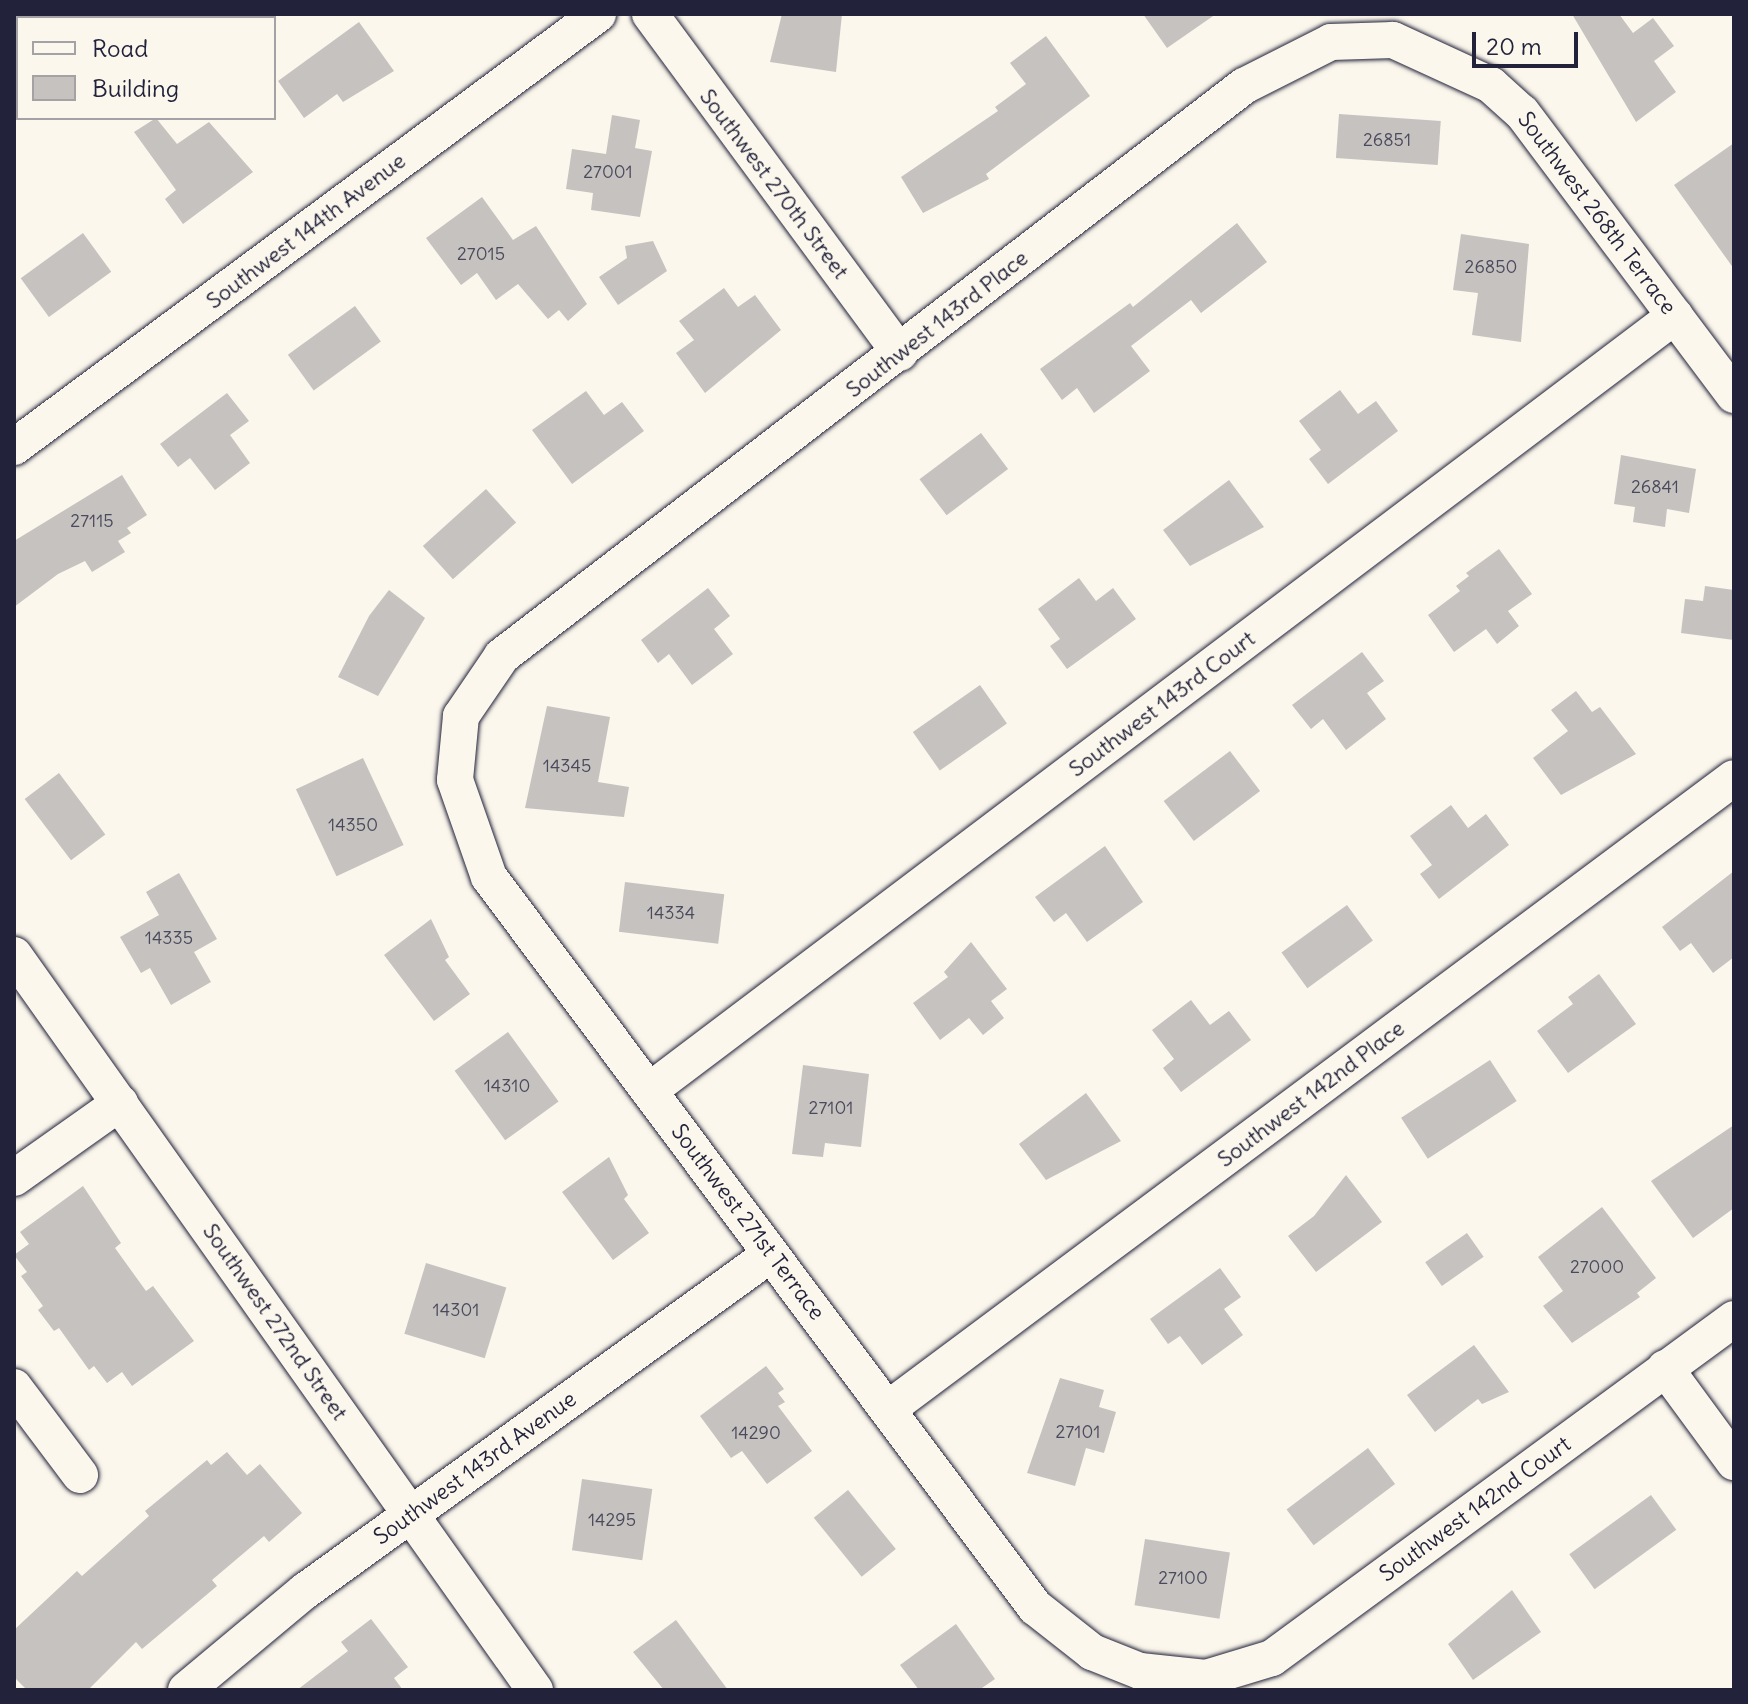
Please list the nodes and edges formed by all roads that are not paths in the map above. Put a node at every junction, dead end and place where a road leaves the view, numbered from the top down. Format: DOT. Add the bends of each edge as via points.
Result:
graph roads {
  1 [pos="598,14"];
  2 [pos="650,14"];
  3 [pos="1393,40"];
  4 [pos="1675,316"];
  5 [pos="900,353"];
  6 [pos="1734,395"];
  7 [pos="14,447"];
  8 [pos="502,656"];
  9 [pos="1734,778"];
  10 [pos="14,955"];
  11 [pos="649,1091"];
  12 [pos="120,1103"];
  13 [pos="14,1178"];
  14 [pos="771,1254"];
  15 [pos="1734,1319"];
  16 [pos="1665,1368"];
  17 [pos="14,1387"];
  18 [pos="888,1409"];
  19 [pos="1734,1462"];
  20 [pos="80,1475"];
  21 [pos="410,1514"];
  22 [pos="1206,1678"];
  23 [pos="186,1690"];
  24 [pos="535,1690"];
  1 -- 7 [label="street, Southwest 144th Avenue"];
  2 -- 5 [label="street, Southwest 270th Street"];
  3 -- 4 [label="street, Southwest 268th Terrace" via="1491,85 1522,113"];
  3 -- 5 [label="street, Southwest 143rd Place" via="1331,42 1244,86"];
  4 -- 6 [label="street, Southwest 268th Terrace"];
  4 -- 11 [label="street, Southwest 143rd Court"];
  5 -- 8 [label="street, Southwest 143rd Place"];
  8 -- 11 [label="street, Southwest 271st Terrace" via="461,716 455,780 489,877"];
  9 -- 18 [label="street, Southwest 142nd Place"];
  10 -- 12 [label="street, Southwest 272nd Street"];
  11 -- 14 [label="street, Southwest 271st Terrace"];
  12 -- 13 [label="street"];
  12 -- 21 [label="street, Southwest 272nd Street"];
  14 -- 18 [label="street, Southwest 271st Terrace"];
  14 -- 21 [label="street, Southwest 143rd Avenue"];
  15 -- 16 [label="street, Southwest 142nd Court"];
  16 -- 19 [label="street"];
  16 -- 22 [label="street, Southwest 142nd Court" via="1272,1658"];
  17 -- 20 [label="street"];
  18 -- 22 [label="street, Southwest 271st Terrace" via="1035,1607 1092,1652 1140,1671"];
  21 -- 23 [label="street, Southwest 143rd Avenue" via="305,1591"];
  21 -- 24 [label="street, Southwest 272nd Street"];
}
